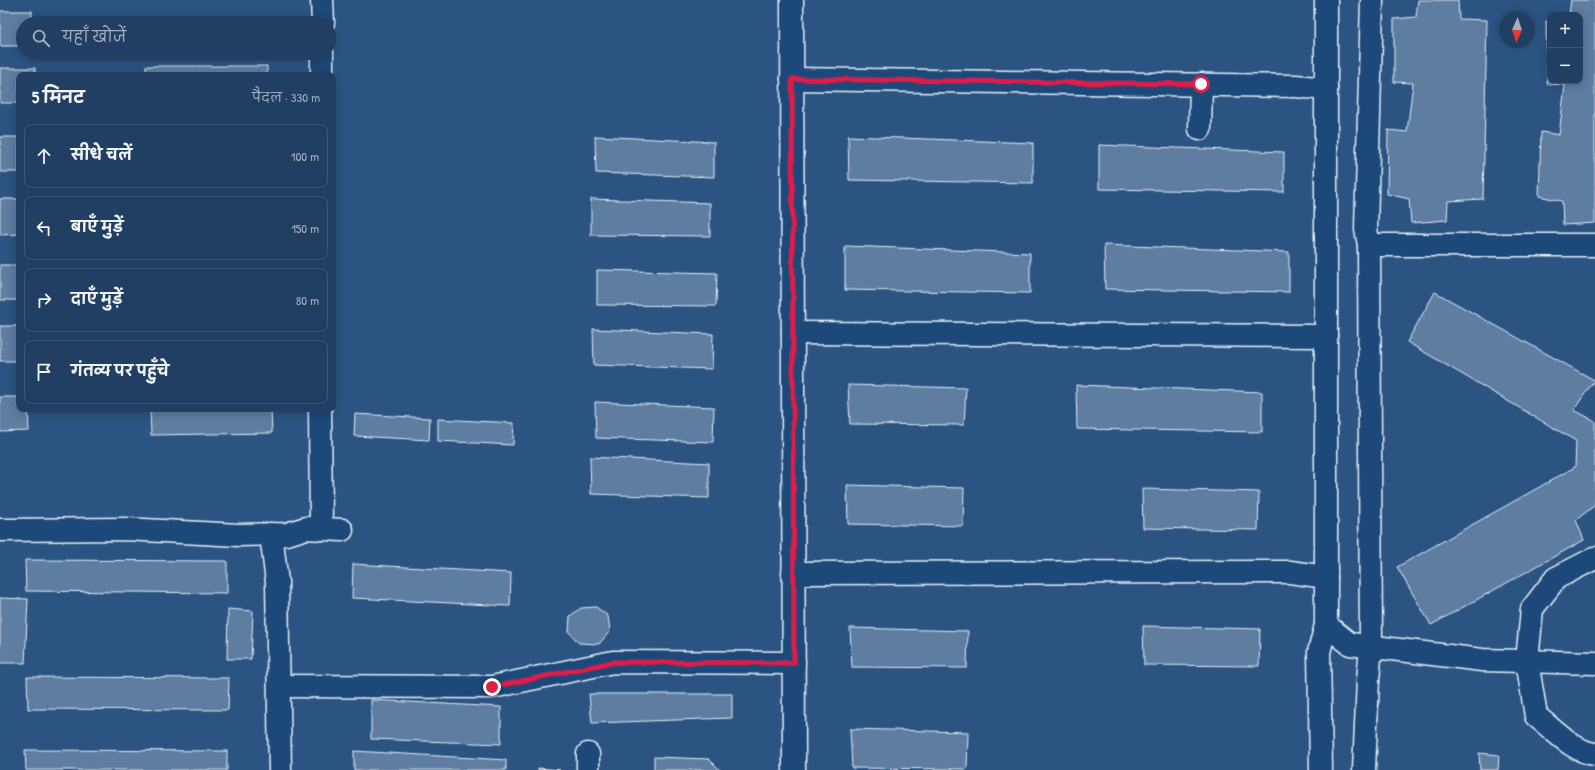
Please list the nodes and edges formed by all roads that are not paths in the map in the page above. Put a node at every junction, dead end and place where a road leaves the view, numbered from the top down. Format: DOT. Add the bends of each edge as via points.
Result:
graph roads {
  1 [pos="322,0"];
  2 [pos="792,0"];
  3 [pos="1326,0"];
  4 [pos="1372,0"];
  5 [pos="323,16"];
  6 [pos="322,60"];
  7 [pos="322,72"];
  8 [pos="792,79"];
  9 [pos="1201,84"];
  10 [pos="1326,89"];
  11 [pos="1200,129"];
  12 [pos="1595,245"];
  13 [pos="1369,246"];
  14 [pos="793,333"];
  15 [pos="1326,336"];
  16 [pos="320,412"];
  17 [pos="0,530"];
  18 [pos="271,534"];
  19 [pos="1595,558"];
  20 [pos="793,572"];
  21 [pos="1326,577"];
  22 [pos="1326,625"];
  23 [pos="1371,647"];
  24 [pos="1527,661"];
  25 [pos="794,663"];
  26 [pos="1595,663"];
  27 [pos="280,686"];
  28 [pos="1595,754"];
  29 [pos="280,770"];
  30 [pos="794,770"];
  31 [pos="1320,770"];
  32 [pos="1364,770"];
  1 -- 5 [label="street"];
  2 -- 8 [label="street"];
  3 -- 10 [label="street"];
  4 -- 13 [label="street" via="1366,229"];
  6 -- 7 [label="street"];
  8 -- 9 [label="street"];
  8 -- 14 [label="street"];
  9 -- 10 [label="street"];
  9 -- 11 [label="street"];
  10 -- 15 [label="street"];
  12 -- 13 [label="street"];
  13 -- 23 [label="street"];
  14 -- 15 [label="street"];
  14 -- 20 [label="street"];
  15 -- 21 [label="street"];
  16 -- 18 [label="street" via="331,529 306,528 287,534"];
  17 -- 18 [label="street" via="126,529 239,535"];
  18 -- 27 [label="street" via="277,582"];
  19 -- 24 [label="street" via="1556,578 1532,609"];
  20 -- 21 [label="street" via="1290,572"];
  20 -- 25 [label="street"];
  21 -- 22 [label="street"];
  22 -- 23 [label="street" via="1350,644"];
  22 -- 31 [label="street" via="1319,652"];
  23 -- 24 [label="street" via="1482,660"];
  23 -- 32 [label="street"];
  24 -- 26 [label="street"];
  24 -- 28 [label="street" via="1536,716 1564,739 1587,753"];
  25 -- 27 [label="street" via="613,662 492,687"];
  25 -- 30 [label="street"];
  27 -- 29 [label="street"];
}
